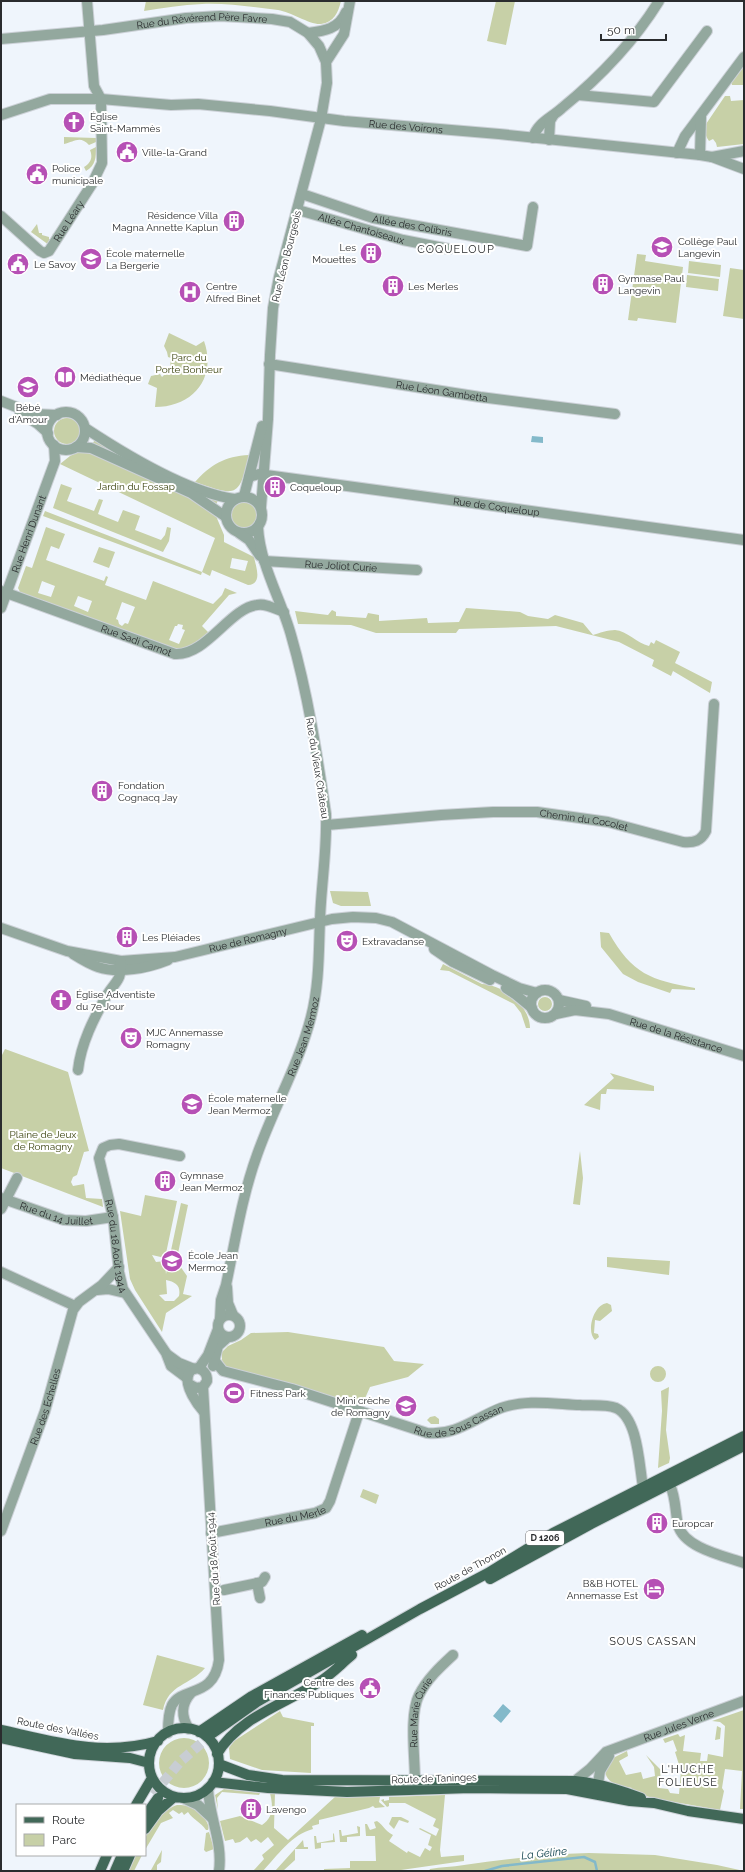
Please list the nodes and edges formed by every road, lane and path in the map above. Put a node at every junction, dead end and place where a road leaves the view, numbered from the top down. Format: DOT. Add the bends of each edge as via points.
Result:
graph roads {
  1 [pos="87,1"];
  2 [pos="659,1"];
  3 [pos="350,2"];
  4 [pos="90,31"];
  5 [pos="707,31"];
  6 [pos="308,33"];
  7 [pos="1,39"];
  8 [pos="744,57"];
  9 [pos="326,62"];
  10 [pos="578,95"];
  11 [pos="101,99"];
  12 [pos="1,115"];
  13 [pos="553,116"];
  14 [pos="701,116"];
  15 [pos="321,119"];
  16 [pos="533,138"];
  17 [pos="549,140"];
  18 [pos="744,151"];
  19 [pos="678,153"];
  20 [pos="700,155"];
  21 [pos="712,157"];
  22 [pos="744,169"];
  23 [pos="302,194"];
  24 [pos="533,206"];
  25 [pos="298,210"];
  26 [pos="1,216"];
  27 [pos="449,249"];
  28 [pos="269,364"];
  29 [pos="268,396"];
  30 [pos="1,401"];
  31 [pos="615,414"];
  32 [pos="57,415"];
  33 [pos="84,428"];
  34 [pos="48,433"];
  35 [pos="54,445"];
  36 [pos="72,448"];
  37 [pos="55,461"];
  38 [pos="262,474"];
  39 [pos="249,477"];
  40 [pos="239,498"];
  41 [pos="261,507"];
  42 [pos="226,517"];
  43 [pos="258,527"];
  44 [pos="239,532"];
  45 [pos="744,540"];
  46 [pos="264,560"];
  47 [pos="417,570"];
  48 [pos="4,592"];
  49 [pos="1,608"];
  50 [pos="285,616"];
  51 [pos="714,704"];
  52 [pos="327,825"];
  53 [pos="320,921"];
  54 [pos="1,928"];
  55 [pos="420,938"];
  56 [pos="116,965"];
  57 [pos="537,992"];
  58 [pos="559,1000"];
  59 [pos="532,1008"];
  60 [pos="556,1014"];
  61 [pos="609,1014"];
  62 [pos="744,1056"];
  63 [pos="78,1070"];
  64 [pos="180,1156"];
  65 [pos="17,1178"];
  66 [pos="3,1199"];
  67 [pos="1,1209"];
  68 [pos="113,1217"];
  69 [pos="119,1267"];
  70 [pos="1,1272"];
  71 [pos="226,1285"];
  72 [pos="96,1290"];
  73 [pos="125,1293"];
  74 [pos="75,1306"];
  75 [pos="233,1315"];
  76 [pos="219,1324"];
  77 [pos="228,1337"];
  78 [pos="166,1353"];
  79 [pos="215,1361"];
  80 [pos="197,1369"];
  81 [pos="223,1371"];
  82 [pos="188,1381"];
  83 [pos="206,1381"];
  84 [pos="204,1412"];
  85 [pos="359,1412"];
  86 [pos="744,1436"];
  87 [pos="744,1446"];
  88 [pos="671,1472"];
  89 [pos="670,1485"];
  90 [pos="643,1487"];
  91 [pos="1,1531"];
  92 [pos="211,1533"];
  93 [pos="744,1563"];
  94 [pos="224,1590"];
  95 [pos="260,1598"];
  96 [pos="420,1609"];
  97 [pos="352,1655"];
  98 [pos="453,1655"];
  99 [pos="192,1693"];
  100 [pos="744,1701"];
  101 [pos="189,1729"];
  102 [pos="1,1730"];
  103 [pos="199,1732"];
  104 [pos="168,1733"];
  105 [pos="1,1738"];
  106 [pos="158,1740"];
  107 [pos="613,1749"];
  108 [pos="218,1759"];
  109 [pos="149,1763"];
  110 [pos="152,1778"];
  111 [pos="415,1781"];
  112 [pos="575,1781"];
  113 [pos="598,1784"];
  114 [pos="211,1785"];
  115 [pos="537,1789"];
  116 [pos="382,1792"];
  117 [pos="178,1797"];
  118 [pos="654,1803"];
  119 [pos="137,1804"];
  120 [pos="146,1805"];
  121 [pos="146,1815"];
  122 [pos="212,1818"];
  123 [pos="744,1819"];
  124 [pos="146,1828"];
  125 [pos="107,1856"];
  126 [pos="115,1856"];
  127 [pos="122,1856"];
  128 [pos="130,1856"];
  129 [pos="100,1871"];
  130 [pos="108,1871"];
  131 [pos="115,1871"];
  132 [pos="123,1871"];
  133 [pos="220,1871"];
  1 -- 4 [label="street"];
  2 -- 10 [label="street" via="624,51"];
  3 -- 6 [label="street" via="345,16 337,25"];
  3 -- 9 [label="street" via="344,34"];
  4 -- 6 [label="street, Rue du Révérend Père Favre" via="220,16 281,20 295,24"];
  4 -- 7 [label="street, Rue du Révérend Père Favre"];
  4 -- 11 [label="street" via="94,86"];
  5 -- 10 [label="street" via="654,102"];
  6 -- 9 [label="street, Rue du Révérend Père Favre" via="319,46"];
  8 -- 14 [label="street"];
  9 -- 15 [label="street, Rue du Révérend Père Favre" via="327,79"];
  10 -- 13 [label="street"];
  11 -- 12 [label="street, Rue des Voirons" via="40,101"];
  11 -- 15 [label="street, Rue des Voirons" via="171,105 198,104"];
  11 -- 26 [label="street, Rue Léary" via="103,157 94,180 53,246 47,252 41,252"];
  13 -- 16 [label="street" via="538,126"];
  13 -- 17 [label="street" via="550,121"];
  14 -- 19 [label="street" via="685,136"];
  14 -- 20 [label="street"];
  15 -- 16 [label="street, Rue des Voirons"];
  15 -- 23 [label="street, Rue Léon Bourgeois"];
  16 -- 17 [label="street, Rue des Voirons"];
  17 -- 19 [label="street, Rue des Voirons"];
  18 -- 21 [label="street, Rue des Voirons"];
  19 -- 20 [label="street, Rue des Voirons"];
  20 -- 21 [label="street, Rue des Voirons"];
  21 -- 22 [label="street, Rue des Voirons"];
  23 -- 24 [label="street, Allée des Colibris" via="373,218 526,250"];
  23 -- 25 [label="street, Rue Léon Bourgeois"];
  25 -- 27 [label="street, Allée Chantoiseaux" via="403,240"];
  25 -- 28 [label="street, Rue Léon Bourgeois" via="276,296"];
  28 -- 29 [label="street, Rue Léon Bourgeois"];
  28 -- 31 [label="street, Rue Léon Gambetta" via="480,397"];
  29 -- 38 [label="street, Rue Léon Bourgeois"];
  29 -- 39 [label="street, Rue Léon Bourgeois"];
  30 -- 32 [label="street" via="34,414"];
  30 -- 34 [label="street"];
  32 -- 33 [label="street" via="72,413 80,418"];
  32 -- 34 [label="street" via="50,423"];
  33 -- 36 [label="street" via="82,440"];
  33 -- 40 [label="street" via="155,469 220,497"];
  34 -- 35 [label="street"];
  35 -- 36 [label="street" via="59,448"];
  35 -- 37 [label="street, Rue Henri Dunant"];
  36 -- 37 [label="street, Rue Henri Dunant"];
  36 -- 42 [label="street" via="91,448 187,492"];
  37 -- 48 [label="street, Rue Henri Dunant"];
  38 -- 39 [label="street, Rue de Coqueloup"];
  38 -- 41 [label="street, Rue Léon Bourgeois"];
  38 -- 45 [label="street, Rue de Coqueloup"];
  39 -- 40 [label="street, Rue Léon Bourgeois"];
  40 -- 41 [label="street" via="254,499"];
  40 -- 42 [label="street" via="228,506"];
  41 -- 43 [label="street" via="262,518"];
  42 -- 44 [label="street" via="230,526"];
  43 -- 44 [label="street" via="250,532"];
  43 -- 46 [label="street"];
  44 -- 46 [label="street" via="249,540"];
  46 -- 47 [label="street, Rue Joliot Curie"];
  46 -- 50 [label="street"];
  48 -- 49 [label="street, Rue Henri Dunant"];
  48 -- 50 [label="street, Rue Sadi Carnot" via="175,654 185,654 196,649 253,606 269,606"];
  50 -- 52 [label="street, Rue du Vieux Château" via="306,691"];
  51 -- 52 [label="street, Chemin du Cocolet" via="706,831 698,841 683,842 608,822 537,812 441,815"];
  52 -- 53 [label="street, Rue du Vieux Château"];
  53 -- 55 [label="street" via="353,917 381,919 397,924"];
  53 -- 56 [label="street, Rue de Romagny" via="175,957"];
  53 -- 71 [label="street, Rue Jean Mermoz" via="319,974 311,1017 253,1166"];
  54 -- 56 [label="street, Rue de Romagny"];
  55 -- 57 [label="street" via="515,986"];
  55 -- 59 [label="street" via="454,962 511,991"];
  56 -- 63 [label="street" via="119,980 108,993 83,1044"];
  57 -- 58 [label="street" via="549,990 556,994"];
  57 -- 59 [label="street" via="532,1000"];
  58 -- 60 [label="street" via="560,1006"];
  58 -- 61 [label="street, Rue de la Résistance"];
  59 -- 60 [label="street" via="542,1018"];
  60 -- 61 [label="street, Rue de la Résistance" via="575,1010"];
  61 -- 62 [label="street, Rue de la Résistance"];
  64 -- 68 [label="street, Rue du 18 Août 1944" via="116,1144 101,1150 100,1162"];
  65 -- 66 [label="street"];
  66 -- 67 [label="street"];
  66 -- 68 [label="street, Rue du 14 Juillet" via="64,1220 86,1221"];
  68 -- 69 [label="street, Rue du 18 Août 1944"];
  69 -- 72 [label="street"];
  69 -- 73 [label="street, Rue du 18 Août 1944"];
  70 -- 74 [label="street"];
  71 -- 75 [label="street, Rue Jean Mermoz" via="228,1303"];
  71 -- 76 [label="street, Rue Jean Mermoz" via="221,1300"];
  72 -- 73 [label="street" via="108,1289"];
  72 -- 74 [label="street"];
  73 -- 78 [label="street, Rue du 18 Août 1944"];
  74 -- 91 [label="street, Rue des Echelles" via="45,1411"];
  75 -- 76 [label="street" via="226,1315"];
  75 -- 77 [label="street" via="238,1319 239,1330 235,1335"];
  76 -- 77 [label="street" via="222,1334"];
  76 -- 80 [label="street, Rue Jean Mermoz" via="208,1355"];
  77 -- 79 [label="street" via="219,1345"];
  78 -- 80 [label="street, Rue du 18 Août 1944" via="176,1362"];
  78 -- 82 [label="street, Rue du 18 Août 1944" via="173,1368"];
  79 -- 81 [label="street"];
  79 -- 83 [label="street"];
  80 -- 82 [label="street" via="189,1372"];
  80 -- 83 [label="street" via="204,1371"];
  81 -- 83 [label="street"];
  81 -- 85 [label="street, Rue de Sous Cassan"];
  82 -- 83 [label="street" via="196,1388"];
  82 -- 84 [label="street, Rue du 18 Août 1944" via="192,1395"];
  83 -- 84 [label="street, Rue du 18 Août 1944"];
  84 -- 92 [label="street, Rue du 18 Août 1944"];
  85 -- 90 [label="street, Rue de Sous Cassan" via="413,1430 434,1434 459,1429 499,1409 518,1404 614,1407 627,1416 632,1425"];
  85 -- 92 [label="street, Rue du Merle" via="326,1508"];
  86 -- 88 [label="main road, Route de Thonon / D 1206"];
  87 -- 89 [label="main road, Route de Thonon / D 1206"];
  88 -- 89 [label="main road"];
  88 -- 90 [label="main road, Route de Thonon / D 1206"];
  89 -- 93 [label="street" via="675,1499 678,1525 684,1536 696,1545"];
  89 -- 97 [label="main road, Route de Thonon / D 1206" via="584,1528"];
  90 -- 96 [label="main road, Route de Thonon / D 1206" via="553,1533 488,1573"];
  92 -- 99 [label="street, Rue du 18 Août 1944" via="218,1663 210,1681"];
  94 -- 95 [label="street" via="261,1580"];
  96 -- 97 [label="main road, Route de Thonon / D 1206" via="257,1702 215,1735"];
  96 -- 103 [label="main road" via="334,1650 252,1696"];
  97 -- 108 [label="main road" via="319,1682 243,1726 227,1739"];
  98 -- 111 [label="street, Rue Marie Curie" via="427,1682 416,1701"];
  99 -- 101 [label="street, Rue du 18 Août 1944" via="185,1701 183,1711"];
  99 -- 104 [label="street, Rue du 18 Août 1944" via="173,1704"];
  100 -- 107 [label="street, Rue Jules Verne"];
  101 -- 103 [label="main road"];
  101 -- 104 [label="main road" via="178,1729"];
  102 -- 106 [label="main road, Route des Vallées" via="92,1748 130,1747"];
  103 -- 108 [label="main road" via="209,1739"];
  104 -- 106 [label="main road"];
  105 -- 109 [label="main road, Route des Vallées" via="74,1754 130,1758"];
  106 -- 109 [label="main road"];
  107 -- 112 [label="street, Rue Jules Verne" via="606,1752"];
  107 -- 113 [label="street" via="604,1762"];
  108 -- 111 [label="main road, Route de Taninges" via="248,1775 269,1779"];
  108 -- 114 [label="main road"];
  109 -- 110 [label="main road"];
  110 -- 117 [label="main road" via="159,1787"];
  110 -- 119 [label="main road"];
  111 -- 112 [label="main road, Route de Taninges"];
  111 -- 116 [label="main road" via="403,1788 386,1788"];
  112 -- 113 [label="main road, Route de Taninges"];
  113 -- 115 [label="street" via="590,1788 545,1785"];
  113 -- 118 [label="main road, Route de Taninges"];
  114 -- 116 [label="main road, Route de Taninges"];
  114 -- 117 [label="main road" via="199,1795"];
  114 -- 122 [label="street"];
  115 -- 116 [label="main road, Route de Taninges" via="471,1788"];
  115 -- 118 [label="main road, Route de Taninges" via="578,1790 630,1801"];
  117 -- 122 [label="street" via="198,1805"];
  117 -- 124 [label="main road" via="158,1811"];
  118 -- 123 [label="main road, Route de Taninges"];
  120 -- 121 [label="main road" via="156,1796"];
  122 -- 133 [label="street" via="219,1843"];
  125 -- 129 [label="main road"];
  126 -- 130 [label="main road"];
  127 -- 131 [label="main road"];
  128 -- 132 [label="main road"];
}
